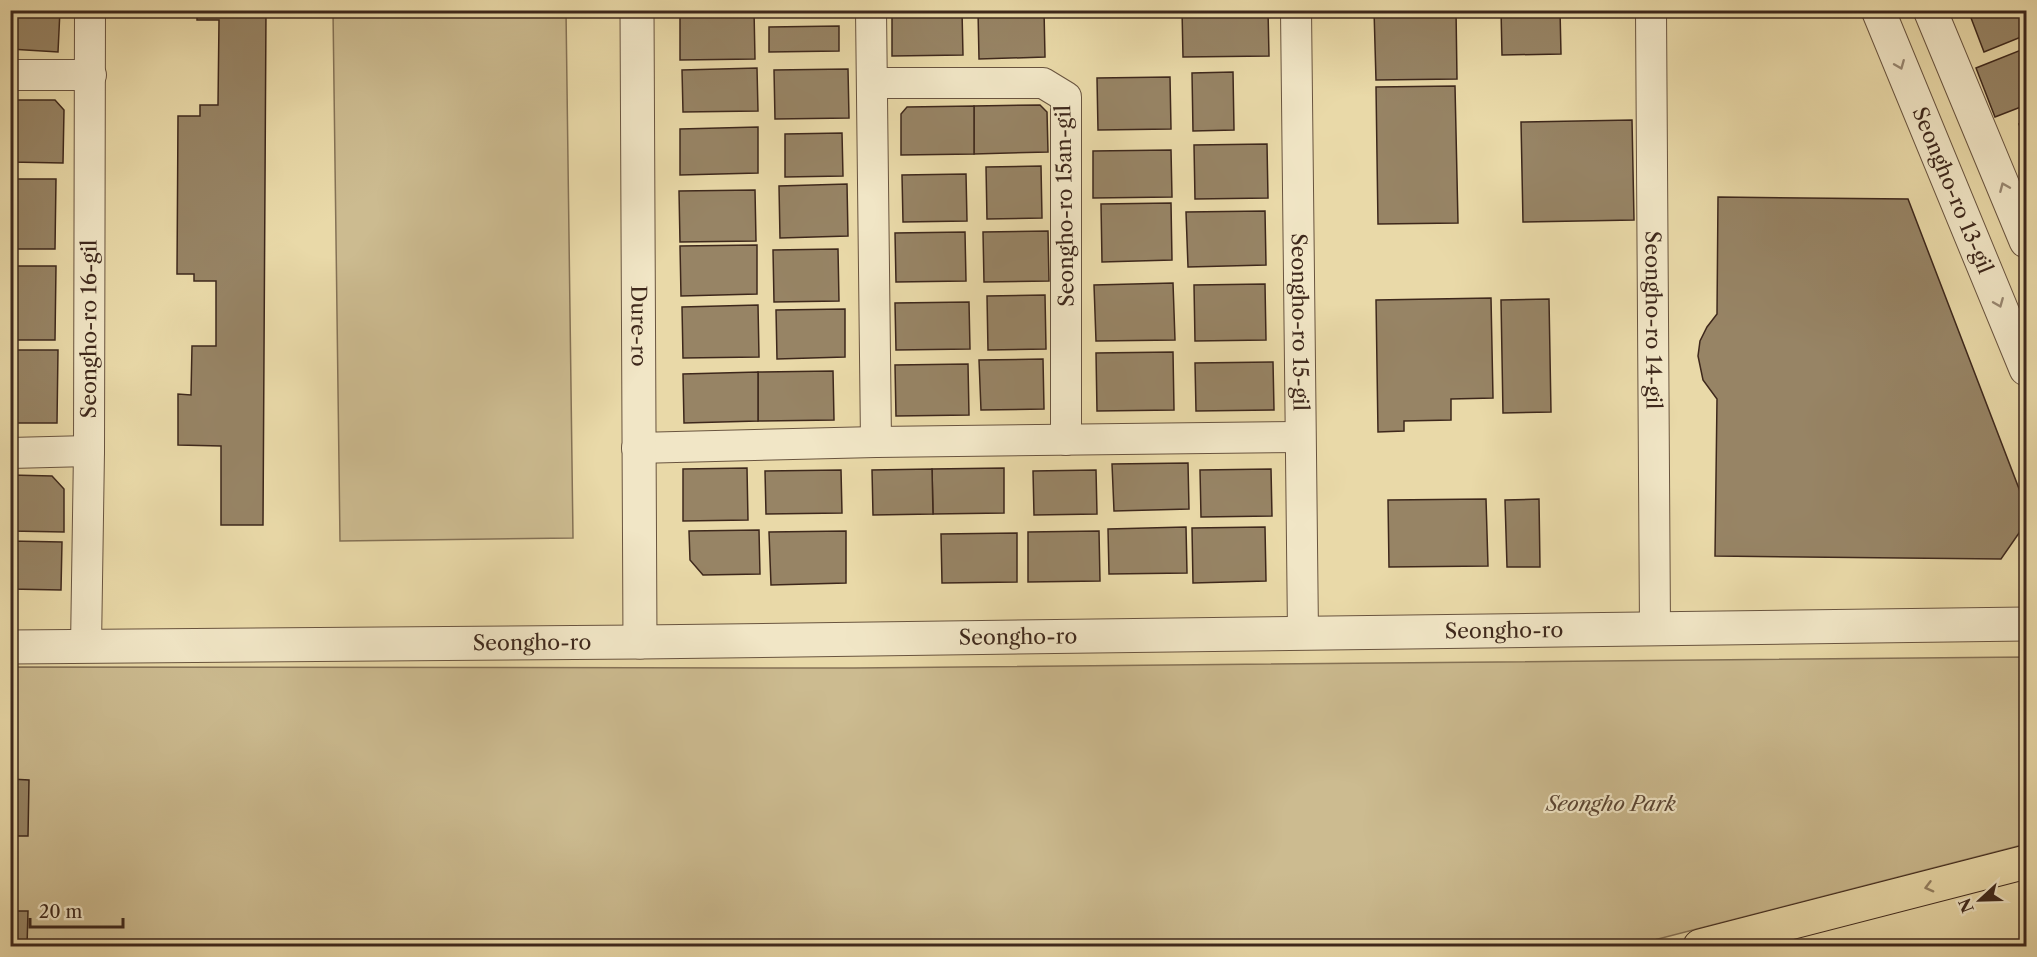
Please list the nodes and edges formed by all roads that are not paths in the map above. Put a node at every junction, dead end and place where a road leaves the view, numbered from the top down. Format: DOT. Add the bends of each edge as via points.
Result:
graph roads {
  1 [pos="90,10"];
  2 [pos="637,10"];
  3 [pos="871,10"];
  4 [pos="1296,10"];
  5 [pos="1651,10"];
  6 [pos="1878,10"];
  7 [pos="1930,10"];
  8 [pos="10,75"];
  9 [pos="91,75"];
  10 [pos="873,83"];
  11 [pos="2026,241"];
  12 [pos="2026,369"];
  13 [pos="1300,437"];
  14 [pos="1066,440"];
  15 [pos="876,442"];
  16 [pos="637,448"];
  17 [pos="89,451"];
  18 [pos="10,453"];
  19 [pos="2026,624"];
  20 [pos="1655,629"];
  21 [pos="1303,633"];
  22 [pos="640,642"];
  23 [pos="10,647"];
  24 [pos="86,647"];
  25 [pos="2026,862"];
  26 [pos="1700,946"];
  1 -- 9 [label="street, Seongho-ro 16-gil"];
  2 -- 16 [label="street, Dure-ro"];
  3 -- 10 [label="street"];
  4 -- 13 [label="street, Seongho-ro 15-gil"];
  5 -- 20 [label="street, Seongho-ro 14-gil"];
  6 -- 12 [label="street, Seongho-ro 13-gil, one-way"];
  11 -- 7 [label="street, one-way"];
  8 -- 9 [label="street"];
  9 -- 17 [label="street, Seongho-ro 16-gil"];
  10 -- 14 [label="street, Seongho-ro 15an-gil" via="1043,82 1066,97"];
  10 -- 15 [label="street"];
  13 -- 14 [label="street"];
  13 -- 21 [label="street, Seongho-ro 15-gil"];
  14 -- 15 [label="street"];
  15 -- 16 [label="street"];
  16 -- 22 [label="street, Dure-ro"];
  17 -- 18 [label="street"];
  17 -- 24 [label="street, Seongho-ro 16-gil"];
  19 -- 20 [label="street, Seongho-ro"];
  20 -- 21 [label="street, Seongho-ro"];
  21 -- 22 [label="street, Seongho-ro"];
  22 -- 24 [label="street, Seongho-ro"];
  23 -- 24 [label="street, Seongho-ro"];
  25 -- 26 [label="highway, one-way"];
}
